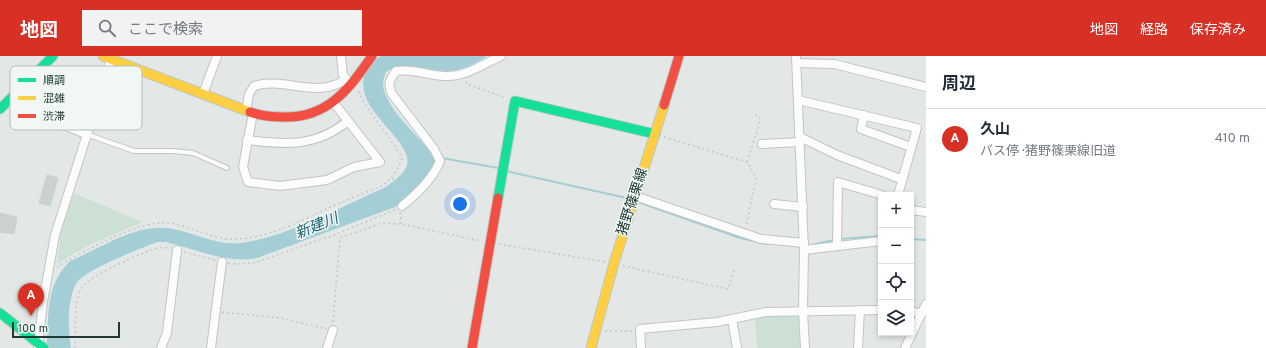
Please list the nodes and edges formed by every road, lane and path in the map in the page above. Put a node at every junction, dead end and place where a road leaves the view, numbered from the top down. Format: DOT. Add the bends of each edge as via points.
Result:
graph roads {
  1 [pos="53,56"];
  2 [pos="217,56"];
  3 [pos="341,56"];
  4 [pos="372,56"];
  5 [pos="501,56"];
  6 [pos="679,56"];
  7 [pos="107,58"];
  8 [pos="797,60"];
  9 [pos="43,66"];
  10 [pos="128,66"];
  11 [pos="142,71"];
  12 [pos="461,75"];
  13 [pos="349,82"];
  14 [pos="926,87"];
  15 [pos="203,94"];
  16 [pos="10,99"];
  17 [pos="798,100"];
  18 [pos="515,101"];
  19 [pos="7,102"];
  20 [pos="10,103"];
  21 [pos="334,103"];
  22 [pos="0,109"];
  23 [pos="249,112"];
  24 [pos="753,113"];
  25 [pos="864,115"];
  26 [pos="348,121"];
  27 [pos="76,130"];
  28 [pos="87,130"];
  29 [pos="86,134"];
  30 [pos="655,134"];
  31 [pos="800,139"];
  32 [pos="247,140"];
  33 [pos="762,144"];
  34 [pos="910,148"];
  35 [pos="746,162"];
  36 [pos="227,168"];
  37 [pos="392,178"];
  38 [pos="901,179"];
  39 [pos="899,192"];
  40 [pos="878,194"];
  41 [pos="635,196"];
  42 [pos="410,200"];
  43 [pos="774,204"];
  44 [pos="402,206"];
  45 [pos="803,207"];
  46 [pos="914,210"];
  47 [pos="926,212"];
  48 [pos="400,224"];
  49 [pos="744,234"];
  50 [pos="878,241"];
  51 [pos="490,243"];
  52 [pos="837,246"];
  53 [pos="804,247"];
  54 [pos="177,250"];
  55 [pos="222,262"];
  56 [pos="614,263"];
  57 [pos="734,270"];
  58 [pos="49,272"];
  59 [pos="926,304"];
  60 [pos="803,310"];
  61 [pos="860,310"];
  62 [pos="878,310"];
  63 [pos="216,311"];
  64 [pos="914,312"];
  65 [pos="0,314"];
  66 [pos="922,314"];
  67 [pos="732,319"];
  68 [pos="640,329"];
  69 [pos="332,330"];
  70 [pos="594,330"];
  71 [pos="40,347"];
  72 [pos="75,348"];
  73 [pos="162,348"];
  74 [pos="211,348"];
  75 [pos="327,348"];
  76 [pos="472,348"];
  77 [pos="591,348"];
  78 [pos="642,348"];
  79 [pos="737,348"];
  80 [pos="805,348"];
  81 [pos="858,348"];
  82 [pos="905,348"];
  1 -- 9 [label="street"];
  2 -- 15 [label="street"];
  3 -- 13 [label="street" via="343,75"];
  4 -- 13 [label="street"];
  5 -- 12 [label="street"];
  6 -- 30 [label="street, 猪野篠栗線"];
  7 -- 10 [label="street"];
  8 -- 14 [label="street" via="834,64"];
  8 -- 17 [label="street"];
  11 -- 15 [label="street"];
  12 -- 18 [label="path" via="467,84"];
  12 -- 42 [label="street" via="445,76 408,69 396,70 390,79 388,86 392,94 434,149 440,161 436,170"];
  13 -- 21 [label="street"];
  13 -- 23 [label="street" via="318,89 264,83 254,86 249,94"];
  13 -- 37 [label="path" via="358,90 364,104 402,158"];
  15 -- 23 [label="street"];
  16 -- 19 [label="street"];
  17 -- 25 [label="street"];
  17 -- 31 [label="street"];
  18 -- 30 [label="street"];
  18 -- 51 [label="street"];
  19 -- 20 [label="street"];
  19 -- 22 [label="street"];
  21 -- 23 [label="street" via="295,118 273,118"];
  21 -- 26 [label="street"];
  23 -- 32 [label="street"];
  24 -- 35 [label="path" via="760,118 759,125"];
  25 -- 34 [label="street" via="861,129"];
  25 -- 34 [label="street" via="917,128"];
  26 -- 32 [label="street" via="334,132 297,143 278,144"];
  26 -- 32 [label="street" via="380,162 354,167 327,180 280,186 248,182 243,167"];
  27 -- 29 [label="street"];
  28 -- 29 [label="street"];
  29 -- 36 [label="lane" via="134,151 193,153"];
  29 -- 58 [label="street" via="55,234"];
  30 -- 35 [label="path"];
  30 -- 41 [label="street, 猪野篠栗線"];
  31 -- 33 [label="street"];
  31 -- 38 [label="street"];
  31 -- 45 [label="street"];
  34 -- 38 [label="street"];
  35 -- 49 [label="path" via="756,178"];
  37 -- 42 [label="path"];
  37 -- 58 [label="path" via="382,186 274,232 238,239 224,238 169,223 156,222 85,251"];
  38 -- 39 [label="street"];
  40 -- 52 [label="street" via="838,182"];
  41 -- 49 [label="street"];
  41 -- 56 [label="street, 猪野篠栗線"];
  42 -- 44 [label="street"];
  43 -- 45 [label="street"];
  44 -- 48 [label="path"];
  44 -- 55 [label="path" via="254,263"];
  45 -- 53 [label="street"];
  46 -- 47 [label="street"];
  48 -- 51 [label="path"];
  48 -- 69 [label="path" via="382,223 340,238"];
  49 -- 53 [label="street"];
  50 -- 52 [label="street"];
  51 -- 56 [label="path"];
  51 -- 76 [label="street"];
  52 -- 53 [label="street"];
  53 -- 60 [label="street"];
  54 -- 55 [label="path"];
  54 -- 72 [label="path" via="159,248 90,279 82,288 78,299"];
  54 -- 73 [label="street" via="167,333"];
  55 -- 63 [label="street"];
  56 -- 57 [label="path" via="728,289"];
  56 -- 70 [label="street, 猪野篠栗線"];
  58 -- 71 [label="street"];
  59 -- 66 [label="street"];
  60 -- 61 [label="street"];
  60 -- 67 [label="street" via="766,312"];
  60 -- 80 [label="street"];
  61 -- 62 [label="street"];
  61 -- 81 [label="street"];
  63 -- 69 [label="path" via="281,318"];
  63 -- 74 [label="street"];
  64 -- 66 [label="street"];
  65 -- 71 [label="street"];
  66 -- 82 [label="street"];
  67 -- 68 [label="street"];
  67 -- 79 [label="street"];
  68 -- 70 [label="path" via="627,332"];
  68 -- 78 [label="street"];
  69 -- 75 [label="street"];
  70 -- 77 [label="street, 猪野篠栗線"];
}
